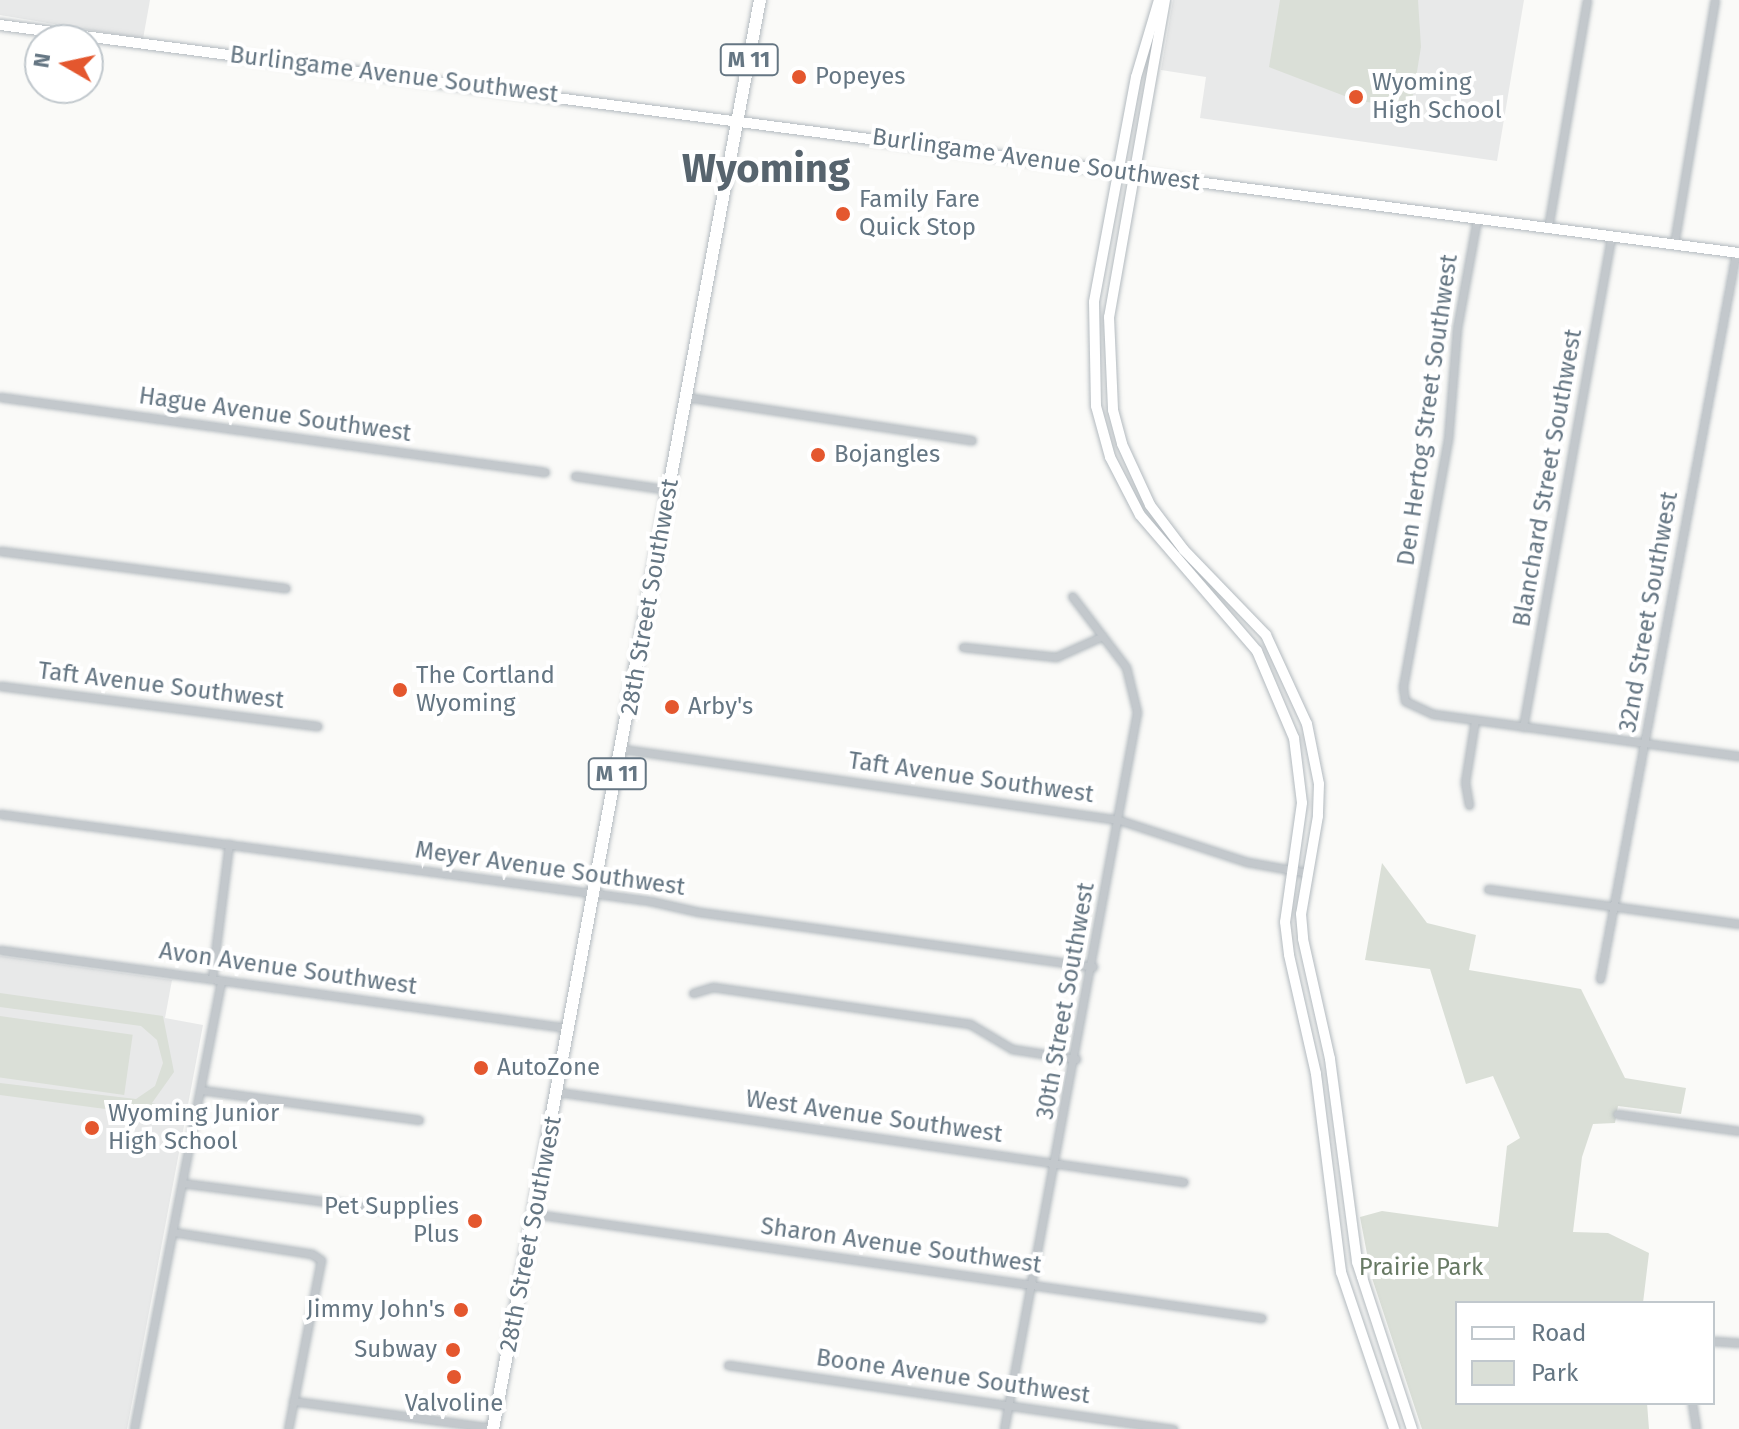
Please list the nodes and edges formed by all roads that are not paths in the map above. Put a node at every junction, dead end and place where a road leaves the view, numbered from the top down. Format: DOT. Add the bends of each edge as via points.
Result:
graph roads {
  1 [pos="760,0"];
  2 [pos="1159,0"];
  3 [pos="1165,0"];
  4 [pos="1587,0"];
  5 [pos="1715,0"];
  6 [pos="0,25"];
  7 [pos="738,119"];
  8 [pos="1119,171"];
  9 [pos="1136,173"];
  10 [pos="1477,219"];
  11 [pos="1548,228"];
  12 [pos="1611,237"];
  13 [pos="1674,244"];
  14 [pos="1738,253"];
  15 [pos="0,397"];
  16 [pos="686,397"];
  17 [pos="972,440"];
  18 [pos="545,472"];
  19 [pos="575,476"];
  20 [pos="670,490"];
  21 [pos="0,551"];
  22 [pos="286,588"];
  23 [pos="1072,596"];
  24 [pos="1103,636"];
  25 [pos="963,647"];
  26 [pos="0,686"];
  27 [pos="1294,689"];
  28 [pos="1279,696"];
  29 [pos="1475,720"];
  30 [pos="317,726"];
  31 [pos="1523,727"];
  32 [pos="1646,742"];
  33 [pos="622,749"];
  34 [pos="1739,756"];
  35 [pos="1469,805"];
  36 [pos="0,814"];
  37 [pos="1119,820"];
  38 [pos="229,844"];
  39 [pos="1292,870"];
  40 [pos="1308,873"];
  41 [pos="1488,889"];
  42 [pos="595,894"];
  43 [pos="1614,906"];
  44 [pos="1739,924"];
  45 [pos="0,950"];
  46 [pos="1093,967"];
  47 [pos="216,979"];
  48 [pos="1600,979"];
  49 [pos="693,993"];
  50 [pos="570,1028"];
  51 [pos="1076,1059"];
  52 [pos="201,1090"];
  53 [pos="558,1092"];
  54 [pos="1617,1114"];
  55 [pos="419,1120"];
  56 [pos="1739,1131"];
  57 [pos="1057,1163"];
  58 [pos="1184,1182"];
  59 [pos="182,1183"];
  60 [pos="382,1209"];
  61 [pos="535,1214"];
  62 [pos="173,1232"];
  63 [pos="1033,1284"];
  64 [pos="1262,1318"];
  65 [pos="1715,1341"];
  66 [pos="1739,1343"];
  67 [pos="728,1365"];
  68 [pos="293,1401"];
  69 [pos="1692,1405"];
  70 [pos="1009,1406"];
  71 [pos="134,1429"];
  72 [pos="288,1429"];
  73 [pos="493,1429"];
  74 [pos="1004,1429"];
  75 [pos="1173,1429"];
  76 [pos="1394,1429"];
  77 [pos="1412,1429"];
  78 [pos="1696,1429"];
  1 -- 7 [label="main road, 28th Street Southwest / M 11"];
  2 -- 8 [label="street" via="1139,64"];
  3 -- 9 [label="street"];
  4 -- 11 [label="street"];
  5 -- 13 [label="street"];
  6 -- 7 [label="street, Burlingame Avenue Southwest"];
  7 -- 8 [label="street, Burlingame Avenue Southwest"];
  7 -- 16 [label="main road, 28th Street Southwest / M 11"];
  8 -- 9 [label="street, Burlingame Avenue Southwest"];
  8 -- 28 [label="street" via="1091,347 1102,431 1140,515 1257,651"];
  9 -- 10 [label="street, Burlingame Avenue Southwest"];
  9 -- 27 [label="street" via="1108,340 1108,375 1122,444 1150,505 1184,550 1266,635"];
  10 -- 11 [label="street, Burlingame Avenue Southwest"];
  10 -- 29 [label="street, Den Hertog Street Southwest" via="1457,328 1448,439 1403,687 1405,701 1419,712"];
  11 -- 12 [label="street, Burlingame Avenue Southwest"];
  12 -- 13 [label="street, Burlingame Avenue Southwest"];
  12 -- 31 [label="street, Blanchard Street Southwest"];
  13 -- 14 [label="street, Burlingame Avenue Southwest"];
  14 -- 32 [label="street, 32nd Street Southwest"];
  15 -- 18 [label="street, Hague Avenue Southwest"];
  16 -- 17 [label="street"];
  16 -- 20 [label="main road, 28th Street Southwest / M 11"];
  19 -- 20 [label="street"];
  20 -- 33 [label="main road, 28th Street Southwest / M 11"];
  21 -- 22 [label="street"];
  23 -- 24 [label="street, 30th Street Southwest"];
  24 -- 25 [label="street" via="1056,657"];
  24 -- 37 [label="street, 30th Street Southwest" via="1126,667 1137,699"];
  26 -- 30 [label="street, Taft Avenue Southwest"];
  27 -- 28 [label="street"];
  27 -- 40 [label="street" via="1319,784"];
  28 -- 39 [label="street" via="1302,785"];
  29 -- 31 [label="street"];
  29 -- 35 [label="street" via="1465,782"];
  31 -- 32 [label="street"];
  32 -- 34 [label="street"];
  32 -- 43 [label="street, 32nd Street Southwest"];
  33 -- 37 [label="street, Taft Avenue Southwest"];
  33 -- 42 [label="main road, 28th Street Southwest / M 11"];
  36 -- 38 [label="street, Meyer Avenue Southwest"];
  37 -- 39 [label="street, Taft Avenue Southwest" via="1247,862"];
  37 -- 46 [label="street, 30th Street Southwest"];
  38 -- 42 [label="street, Meyer Avenue Southwest"];
  38 -- 47 [label="street"];
  39 -- 40 [label="street, Taft Avenue Southwest"];
  39 -- 76 [label="street" via="1285,922 1316,1074 1333,1230 1341,1272"];
  40 -- 77 [label="street" via="1303,939 1330,1059 1349,1224"];
  41 -- 43 [label="street"];
  42 -- 46 [label="street, Meyer Avenue Southwest"];
  42 -- 50 [label="main road, 28th Street Southwest / M 11"];
  43 -- 44 [label="street"];
  43 -- 48 [label="street, 32nd Street Southwest"];
  45 -- 47 [label="street, Avon Avenue Southwest"];
  46 -- 51 [label="street, 30th Street Southwest"];
  47 -- 50 [label="street, Avon Avenue Southwest"];
  47 -- 52 [label="street"];
  49 -- 51 [label="street" via="713,987 970,1024 981,1026 1004,1047"];
  50 -- 53 [label="main road, 28th Street Southwest / M 11"];
  51 -- 57 [label="street, 30th Street Southwest"];
  52 -- 55 [label="street"];
  52 -- 59 [label="street"];
  53 -- 57 [label="street, West Avenue Southwest"];
  53 -- 61 [label="main road, 28th Street Southwest / M 11"];
  54 -- 56 [label="street"];
  57 -- 58 [label="street, West Avenue Southwest"];
  57 -- 63 [label="street, 30th Street Southwest"];
  59 -- 60 [label="street"];
  59 -- 62 [label="street"];
  61 -- 63 [label="street, Sharon Avenue Southwest"];
  61 -- 73 [label="main road, 28th Street Southwest / M 11"];
  62 -- 68 [label="street" via="312,1254 321,1260"];
  62 -- 71 [label="street"];
  63 -- 64 [label="street, Sharon Avenue Southwest"];
  63 -- 70 [label="street, 30th Street Southwest"];
  65 -- 66 [label="street"];
  67 -- 70 [label="street, Boone Avenue Southwest"];
  68 -- 72 [label="street"];
  68 -- 73 [label="street"];
  69 -- 78 [label="street"];
  70 -- 74 [label="street, 30th Street Southwest"];
  70 -- 75 [label="street, Boone Avenue Southwest"];
}
